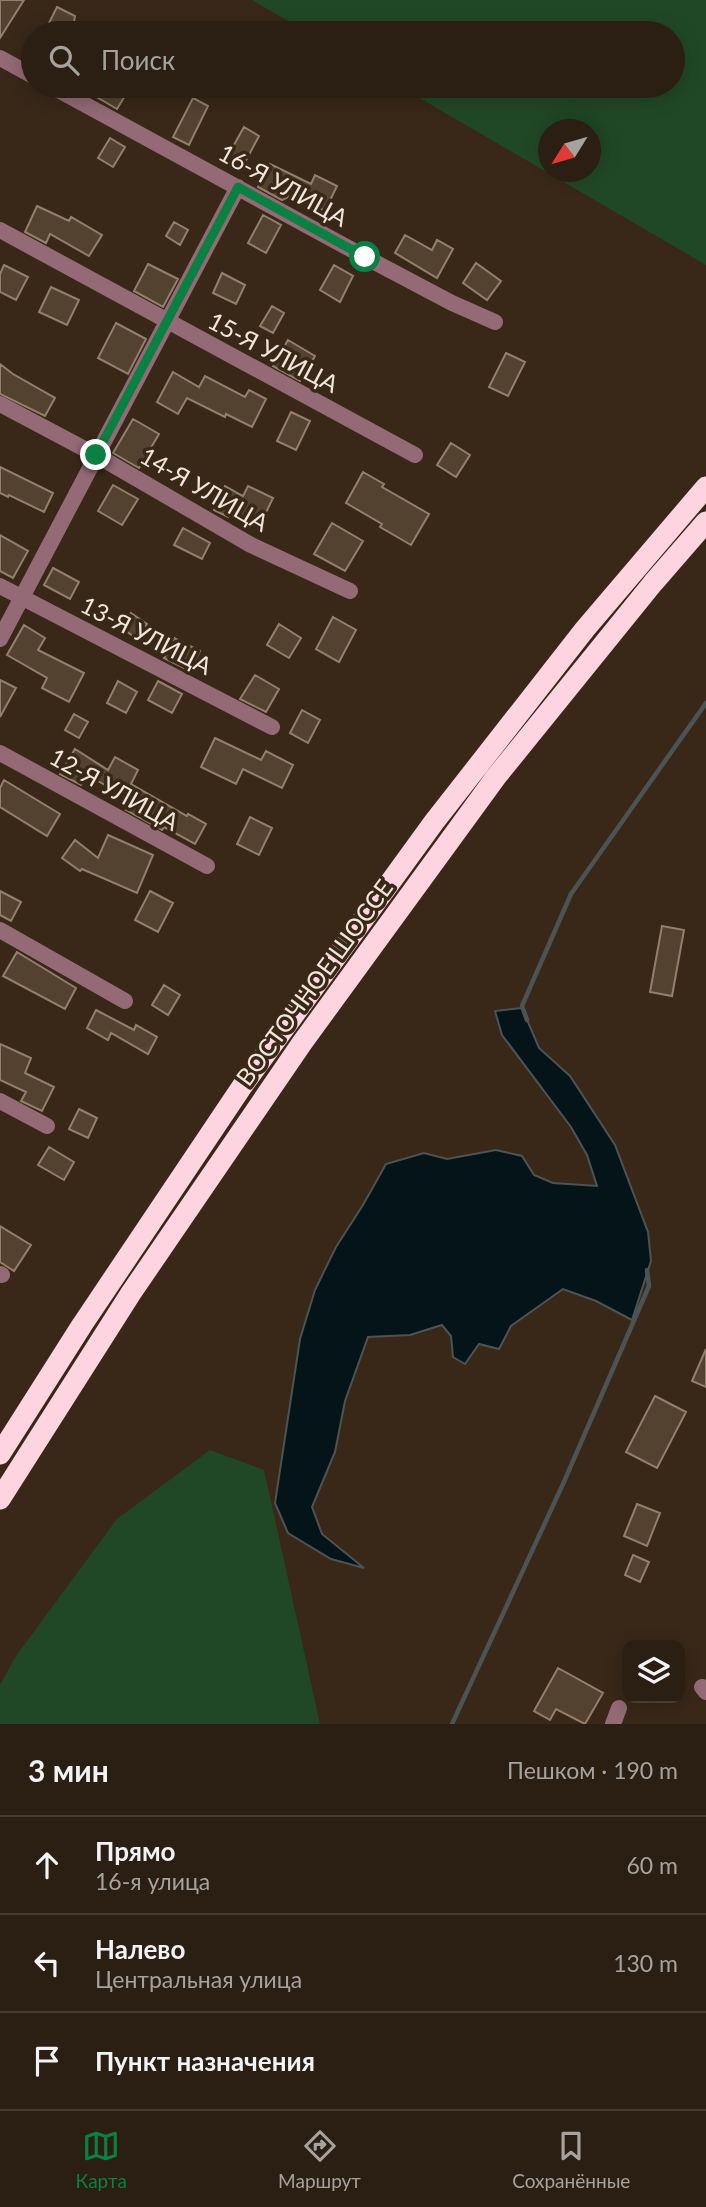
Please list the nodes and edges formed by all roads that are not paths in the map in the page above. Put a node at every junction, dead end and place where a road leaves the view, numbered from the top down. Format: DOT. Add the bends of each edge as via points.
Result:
graph roads {
  1 [pos="0,58"];
  2 [pos="21,69"];
  3 [pos="73,98"];
  4 [pos="238,187"];
  5 [pos="0,230"];
  6 [pos="167,321"];
  7 [pos="495,322"];
  8 [pos="0,404"];
  9 [pos="96,455"];
  10 [pos="415,455"];
  11 [pos="706,487"];
  12 [pos="706,522"];
  13 [pos="0,586"];
  14 [pos="350,591"];
  15 [pos="22,598"];
  16 [pos="0,639"];
  17 [pos="272,727"];
  18 [pos="0,753"];
  19 [pos="206,866"];
  20 [pos="0,930"];
  21 [pos="125,1001"];
  22 [pos="0,1101"];
  23 [pos="47,1126"];
  24 [pos="0,1454"];
  25 [pos="0,1499"];
  1 -- 2 [label="street"];
  3 -- 4 [label="street, 16-Я УЛИЦА"];
  4 -- 6 [label="street"];
  4 -- 7 [label="street, 16-Я УЛИЦА"];
  5 -- 6 [label="street, 15-Я УЛИЦА"];
  6 -- 9 [label="street"];
  6 -- 10 [label="street, 15-Я УЛИЦА"];
  8 -- 9 [label="street, 14-Я УЛИЦА"];
  9 -- 14 [label="street, 14-Я УЛИЦА" via="251,545"];
  9 -- 15 [label="street"];
  11 -- 24 [label="highway, ВОСТОЧНОЕ ШОССЕ" via="585,629 426,832 243,1085"];
  12 -- 25 [label="highway, ВОСТОЧНОЕ ШОССЕ" via="496,777 318,1021 131,1293"];
  13 -- 15 [label="street, 13-Я УЛИЦА"];
  15 -- 16 [label="street"];
  15 -- 17 [label="street, 13-Я УЛИЦА"];
  18 -- 19 [label="street, 12-Я УЛИЦА"];
  20 -- 21 [label="street"];
  22 -- 23 [label="street"];
}
